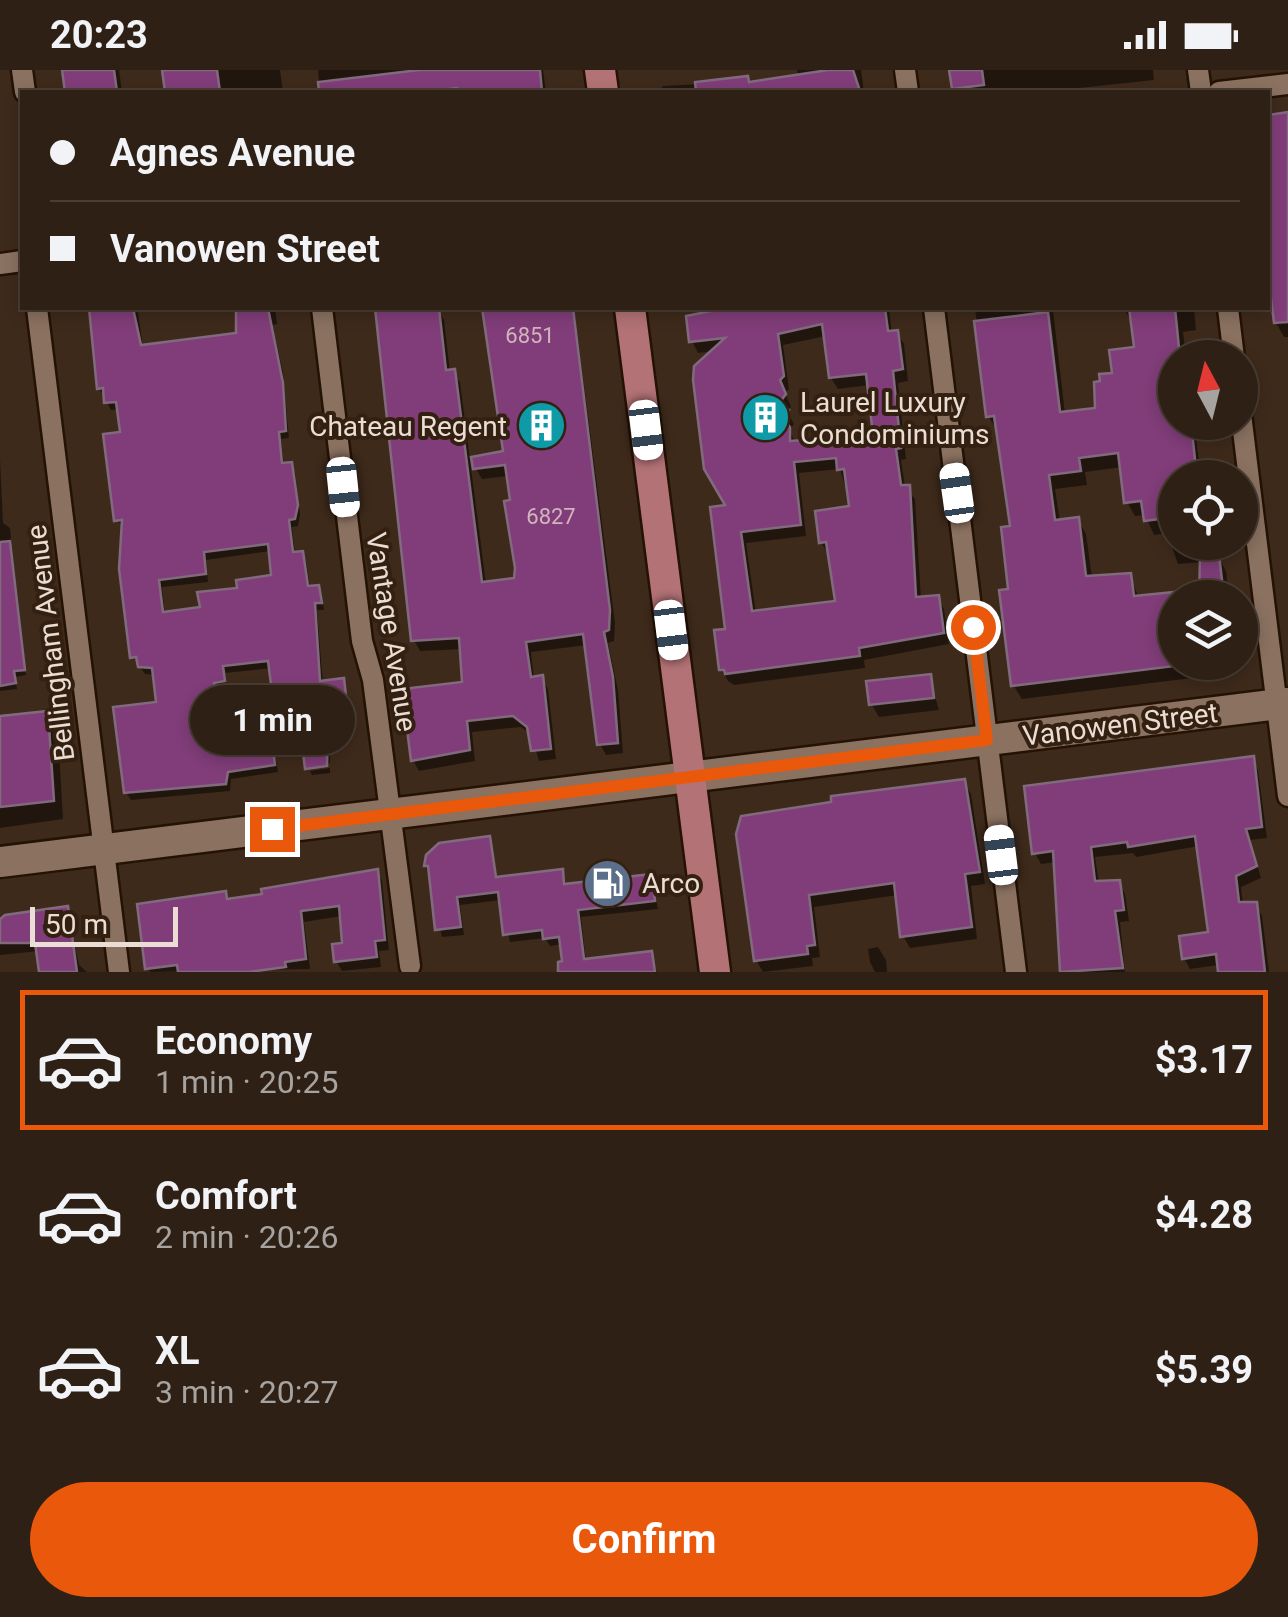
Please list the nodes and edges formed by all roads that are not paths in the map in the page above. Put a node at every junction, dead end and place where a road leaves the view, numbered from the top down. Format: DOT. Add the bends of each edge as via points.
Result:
graph roads {
  1 [pos="1288,84"];
  2 [pos="1236,90"];
  3 [pos="37,310"];
  4 [pos="322,310"];
  5 [pos="630,310"];
  6 [pos="934,310"];
  7 [pos="1228,310"];
  8 [pos="1232,340"];
  9 [pos="1245,440"];
  10 [pos="1282,704"];
  11 [pos="987,740"];
  12 [pos="690,777"];
  13 [pos="1288,796"];
  14 [pos="391,814"];
  15 [pos="103,850"];
  16 [pos="0,862"];
  17 [pos="410,966"];
  18 [pos="119,972"];
  19 [pos="715,972"];
  20 [pos="1016,972"];
  1 -- 2 [label="street"];
  3 -- 15 [label="street, Bellingham Avenue"];
  4 -- 14 [label="street, Vantage Avenue" via="362,641"];
  5 -- 12 [label="main road"];
  6 -- 11 [label="street"];
  7 -- 8 [label="street"];
  9 -- 10 [label="street"];
  10 -- 11 [label="main road, Vanowen Street"];
  10 -- 13 [label="street"];
  11 -- 12 [label="main road, Vanowen Street"];
  11 -- 20 [label="street"];
  12 -- 14 [label="main road, Vanowen Street"];
  12 -- 19 [label="main road"];
  14 -- 15 [label="main road, Vanowen Street"];
  14 -- 17 [label="street, Vantage Avenue"];
  15 -- 16 [label="main road, Vanowen Street"];
  15 -- 18 [label="street, Bellingham Avenue"];
}
